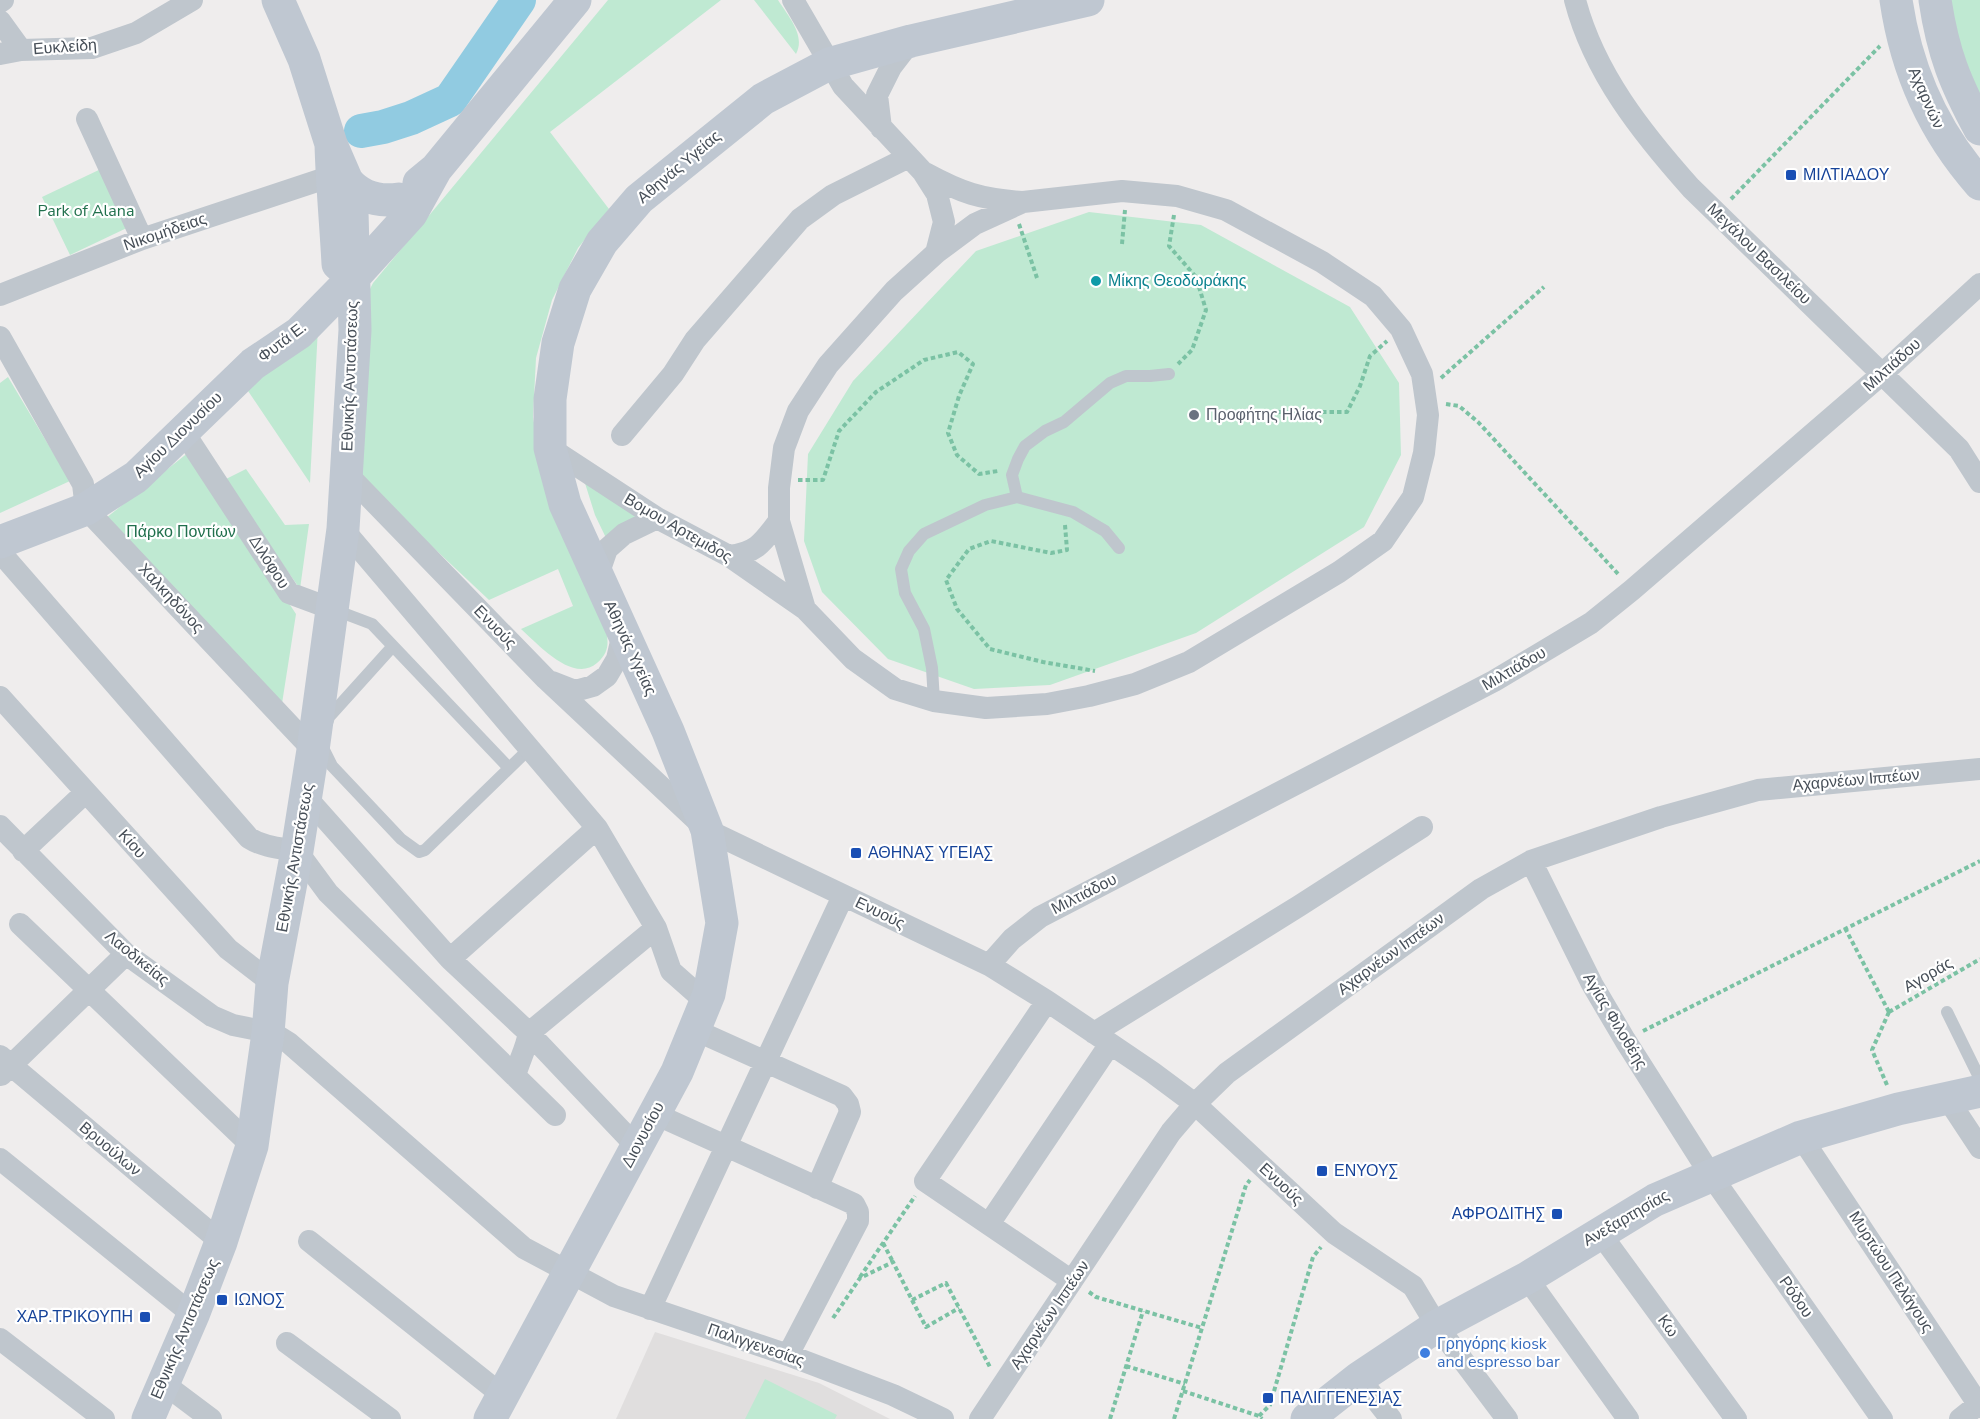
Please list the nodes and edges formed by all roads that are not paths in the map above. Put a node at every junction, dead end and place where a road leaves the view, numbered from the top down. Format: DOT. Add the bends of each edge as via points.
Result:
graph roads {
  1 [pos="192,0"];
  2 [pos="278,0"];
  3 [pos="575,0"];
  4 [pos="793,0"];
  5 [pos="1088,0"];
  6 [pos="1575,0"];
  7 [pos="1935,0"];
  8 [pos="1898,13"];
  9 [pos="0,21"];
  10 [pos="910,41"];
  11 [pos="10,52"];
  12 [pos="829,64"];
  13 [pos="87,119"];
  14 [pos="881,128"];
  15 [pos="1980,129"];
  16 [pos="916,164"];
  17 [pos="436,169"];
  18 [pos="339,179"];
  19 [pos="1980,184"];
  20 [pos="399,199"];
  21 [pos="1018,204"];
  22 [pos="142,239"];
  23 [pos="936,253"];
  24 [pos="348,263"];
  25 [pos="1980,284"];
  26 [pos="0,295"];
  27 [pos="0,337"];
  28 [pos="253,364"];
  29 [pos="1169,374"];
  30 [pos="1882,374"];
  31 [pos="183,431"];
  32 [pos="622,435"];
  33 [pos="550,448"];
  34 [pos="346,473"];
  35 [pos="1980,482"];
  36 [pos="1017,497"];
  37 [pos="86,509"];
  38 [pos="657,518"];
  39 [pos="779,521"];
  40 [pos="343,529"];
  41 [pos="0,542"];
  42 [pos="1119,548"];
  43 [pos="0,552"];
  44 [pos="729,556"];
  45 [pos="597,578"];
  46 [pos="333,609"];
  47 [pos="805,609"];
  48 [pos="623,633"];
  49 [pos="393,646"];
  50 [pos="546,679"];
  51 [pos="0,698"];
  52 [pos="934,701"];
  53 [pos="529,749"];
  54 [pos="313,750"];
  55 [pos="509,768"];
  56 [pos="1980,769"];
  57 [pos="86,792"];
  58 [pos="306,797"];
  59 [pos="0,826"];
  60 [pos="1422,827"];
  61 [pos="597,828"];
  62 [pos="707,830"];
  63 [pos="297,850"];
  64 [pos="23,851"];
  65 [pos="1531,861"];
  66 [pos="843,896"];
  67 [pos="20,924"];
  68 [pos="656,928"];
  69 [pos="126,954"];
  70 [pos="450,959"];
  71 [pos="989,965"];
  72 [pos="272,983"];
  73 [pos="87,990"];
  74 [pos="1047,1001"];
  75 [pos="1947,1012"];
  76 [pos="700,1016"];
  77 [pos="268,1033"];
  78 [pos="529,1033"];
  79 [pos="1102,1038"];
  80 [pos="766,1063"];
  81 [pos="3,1066"];
  82 [pos="515,1076"];
  83 [pos="1980,1079"];
  84 [pos="1980,1091"];
  85 [pos="1947,1098"];
  86 [pos="1195,1104"];
  87 [pos="655,1114"];
  88 [pos="555,1115"];
  89 [pos="1801,1137"];
  90 [pos="252,1146"];
  91 [pos="726,1146"];
  92 [pos="638,1147"];
  93 [pos="1980,1148"];
  94 [pos="0,1160"];
  95 [pos="1710,1174"];
  96 [pos="817,1188"];
  97 [pos="989,1224"];
  98 [pos="1600,1233"];
  99 [pos="309,1241"];
  100 [pos="221,1242"];
  101 [pos="568,1273"];
  102 [pos="1527,1278"];
  103 [pos="1072,1281"];
  104 [pos="650,1309"];
  105 [pos="193,1315"];
  106 [pos="1437,1326"];
  107 [pos="0,1339"];
  108 [pos="287,1343"];
  109 [pos="788,1355"];
  110 [pos="1359,1378"];
  111 [pos="163,1383"];
  112 [pos="1979,1405"];
  113 [pos="496,1407"];
  114 [pos="104,1419"];
  115 [pos="148,1419"];
  116 [pos="211,1419"];
  117 [pos="390,1419"];
  118 [pos="943,1419"];
  119 [pos="980,1419"];
  120 [pos="1307,1419"];
  121 [pos="1391,1419"];
  122 [pos="1507,1419"];
  123 [pos="1628,1419"];
  124 [pos="1736,1419"];
  125 [pos="1882,1419"];
  126 [pos="1960,1419"];
  1 -- 11 [label="street, Ευκλείδη" via="136,33 92,48"];
  2 -- 18 [label="street, Εθνικής Αντιστάσεως" via="304,59"];
  3 -- 17 [label="street, Φυτά Ε."];
  4 -- 12 [label="street"];
  5 -- 10 [label="street, Αθηνάς Υγείας"];
  6 -- 30 [label="street, Μεγάλου Βασιλείου" via="1582,29 1621,101 1655,148"];
  7 -- 15 [label="street, Αχαρνών" via="1950,67"];
  8 -- 19 [label="street, Αχαρνών" via="1923,99 1942,135"];
  9 -- 11 [label="street"];
  10 -- 12 [label="street, Αθηνάς Υγείας"];
  10 -- 14 [label="street" via="877,95"];
  12 -- 14 [label="street" via="843,86"];
  12 -- 33 [label="street, Αθηνάς Υγείας" via="763,99 639,199 602,242 575,289 558,343 550,399"];
  13 -- 22 [label="street"];
  14 -- 16 [label="street"];
  16 -- 21 [label="street" via="956,190"];
  16 -- 23 [label="street" via="937,194 944,222"];
  16 -- 32 [label="street" via="833,195 800,219 695,340 673,374"];
  17 -- 20 [label="street, Φυτά Ε."];
  17 -- 24 [label="street, Φυτά Ε." via="411,214"];
  18 -- 20 [label="street" via="378,200"];
  18 -- 22 [label="street, Νικομήδειας"];
  18 -- 24 [label="street, Εθνικής Αντιστάσεως" via="352,211"];
  20 -- 24 [label="street, Φυτά Ε."];
  21 -- 23 [label="street" via="975,224"];
  21 -- 52 [label="street, Βομου Αρτεμιδος" via="1126,192 1177,196 1226,210 1322,262 1373,296 1401,329 1422,374 1428,415 1424,453 1413,497 1383,541 1339,572 1189,662 1135,684 1047,704 986,708"];
  22 -- 26 [label="street, Νικομήδειας"];
  23 -- 39 [label="street" via="894,291 828,365 798,411 784,448"];
  24 -- 28 [label="street, Φυτά Ε." via="275,330"];
  24 -- 34 [label="street, Εθνικής Αντιστάσεως" via="355,330"];
  25 -- 30 [label="street, Μιλτιάδου"];
  27 -- 37 [label="street" via="83,484"];
  28 -- 31 [label="street, Αγίου Διονυσίου"];
  29 -- 36 [label="lane" via="1126,376 1110,383 1064,422 1025,446 1012,475"];
  30 -- 35 [label="street, Μεγάλου Βασιλείου" via="1959,449"];
  30 -- 71 [label="street, Μιλτιάδου" via="1591,623 1494,681 1040,917 1012,939"];
  31 -- 37 [label="street, Αγίου Διονυσίου" via="136,477"];
  31 -- 46 [label="street, Διλόφου" via="289,593"];
  33 -- 38 [label="street, Βομου Αρτεμιδος"];
  33 -- 45 [label="street, Αθηνάς Υγείας" via="565,504"];
  34 -- 40 [label="street, Εθνικής Αντιστάσεως"];
  34 -- 50 [label="street, Ενυούς"];
  36 -- 42 [label="lane" via="1073,512 1105,531"];
  36 -- 52 [label="lane" via="985,505 924,534 909,551 901,569 904,593 924,629"];
  37 -- 41 [label="street, Αγίου Διονυσίου"];
  37 -- 54 [label="street, Χαλκηδόνος"];
  38 -- 44 [label="street, Βομου Αρτεμιδος"];
  38 -- 45 [label="street" via="624,534 607,549"];
  39 -- 44 [label="street" via="763,542 746,554"];
  39 -- 47 [label="street"];
  40 -- 46 [label="street, Εθνικής Αντιστάσεως"];
  40 -- 53 [label="street"];
  43 -- 63 [label="street" via="249,838 267,846"];
  44 -- 47 [label="street, Βομου Αρτεμιδος"];
  45 -- 48 [label="street, Αθηνάς Υγείας"];
  46 -- 49 [label="lane" via="372,624"];
  46 -- 54 [label="street, Εθνικής Αντιστάσεως"];
  47 -- 52 [label="street, Βομου Αρτεμιδος" via="853,659 895,689"];
  48 -- 50 [label="street" via="617,659 607,675 593,686 575,691"];
  48 -- 62 [label="street, Αθηνάς Υγείας"];
  49 -- 55 [label="lane"];
  49 -- 55 [label="lane" via="329,717 324,750 332,766 401,839 419,852 425,850"];
  50 -- 62 [label="street, Ενυούς"];
  51 -- 57 [label="street, Κίου"];
  53 -- 55 [label="lane"];
  53 -- 61 [label="street"];
  54 -- 58 [label="street, Εθνικής Αντιστάσεως"];
  56 -- 65 [label="street, Αχαρνέων Ιππέων" via="1758,790 1649,820"];
  57 -- 64 [label="street"];
  57 -- 72 [label="street, Κίου" via="228,949"];
  58 -- 63 [label="street, Εθνικής Αντιστάσεως"];
  58 -- 70 [label="street"];
  59 -- 64 [label="street, Λαοδικείας"];
  60 -- 79 [label="street"];
  61 -- 68 [label="street"];
  61 -- 70 [label="street"];
  62 -- 66 [label="street, Ενυούς"];
  62 -- 76 [label="street, Διονυσίου" via="722,923"];
  63 -- 72 [label="street, Εθνικής Αντιστάσεως"];
  63 -- 82 [label="street" via="328,893"];
  64 -- 69 [label="street, Λαοδικείας"];
  65 -- 86 [label="street, Αχαρνέων Ιππέων" via="1481,889 1227,1073"];
  65 -- 95 [label="street, Αγίας Φιλοθέης" via="1592,984"];
  66 -- 71 [label="street, Ενυούς"];
  66 -- 80 [label="street"];
  67 -- 73 [label="street"];
  68 -- 76 [label="street" via="671,971"];
  68 -- 78 [label="street"];
  69 -- 73 [label="street"];
  69 -- 77 [label="street, Λαοδικείας" via="212,1016"];
  70 -- 78 [label="street"];
  71 -- 74 [label="street, Ενυούς"];
  72 -- 77 [label="street, Εθνικής Αντιστάσεως"];
  73 -- 81 [label="street"];
  73 -- 90 [label="street"];
  74 -- 79 [label="street, Ενυούς"];
  74 -- 97 [label="street" via="925,1181"];
  75 -- 83 [label="lane"];
  76 -- 80 [label="street"];
  76 -- 87 [label="street, Διονυσίου"];
  77 -- 90 [label="street, Εθνικής Αντιστάσεως"];
  77 -- 101 [label="street, Λαοδικείας" via="289,1043 524,1248"];
  78 -- 82 [label="street"];
  78 -- 92 [label="street"];
  79 -- 86 [label="street, Ενυούς"];
  79 -- 97 [label="street"];
  80 -- 91 [label="street"];
  80 -- 96 [label="street" via="843,1096 848,1104 850,1112"];
  81 -- 100 [label="street, Βρυούλων"];
  82 -- 88 [label="street"];
  84 -- 85 [label="street, Ανεξαρτησίας"];
  85 -- 89 [label="street, Ανεξαρτησίας"];
  85 -- 93 [label="street"];
  86 -- 103 [label="street, Αχαρνέων Ιππέων" via="1171,1132"];
  86 -- 106 [label="street, Ενυούς" via="1334,1233 1413,1286"];
  87 -- 91 [label="street"];
  87 -- 92 [label="street, Διονυσίου"];
  89 -- 95 [label="street, Ανεξαρτησίας"];
  89 -- 112 [label="street, Μυρτώου Πελάγους"];
  90 -- 100 [label="street, Εθνικής Αντιστάσεως"];
  91 -- 96 [label="street"];
  91 -- 104 [label="street"];
  92 -- 101 [label="street, Διονυσίου"];
  94 -- 105 [label="street"];
  95 -- 98 [label="street, Ανεξαρτησίας" via="1655,1200"];
  95 -- 125 [label="street, Ρόδου"];
  96 -- 109 [label="street" via="854,1204 858,1221"];
  97 -- 103 [label="street"];
  98 -- 102 [label="street, Ανεξαρτησίας"];
  98 -- 124 [label="street, Κω"];
  99 -- 113 [label="street"];
  100 -- 105 [label="street, Εθνικής Αντιστάσεως"];
  101 -- 104 [label="street, Παλιγγενεσίας"];
  101 -- 113 [label="street, Διονυσίου"];
  102 -- 106 [label="street, Ανεξαρτησίας"];
  102 -- 123 [label="street"];
  103 -- 119 [label="street, Αχαρνέων Ιππέων"];
  104 -- 109 [label="street, Παλιγγενεσίας"];
  105 -- 111 [label="street, Εθνικής Αντιστάσεως"];
  106 -- 110 [label="street, Ανεξαρτησίας"];
  106 -- 122 [label="street, Ενυούς"];
  107 -- 114 [label="street"];
  108 -- 117 [label="street"];
  109 -- 118 [label="street, Παλιγγενεσίας" via="893,1395"];
  110 -- 120 [label="street, Ανεξαρτησίας"];
  110 -- 121 [label="street"];
  111 -- 115 [label="street, Εθνικής Αντιστάσεως"];
  111 -- 116 [label="street"];
  112 -- 126 [label="street"];
}
